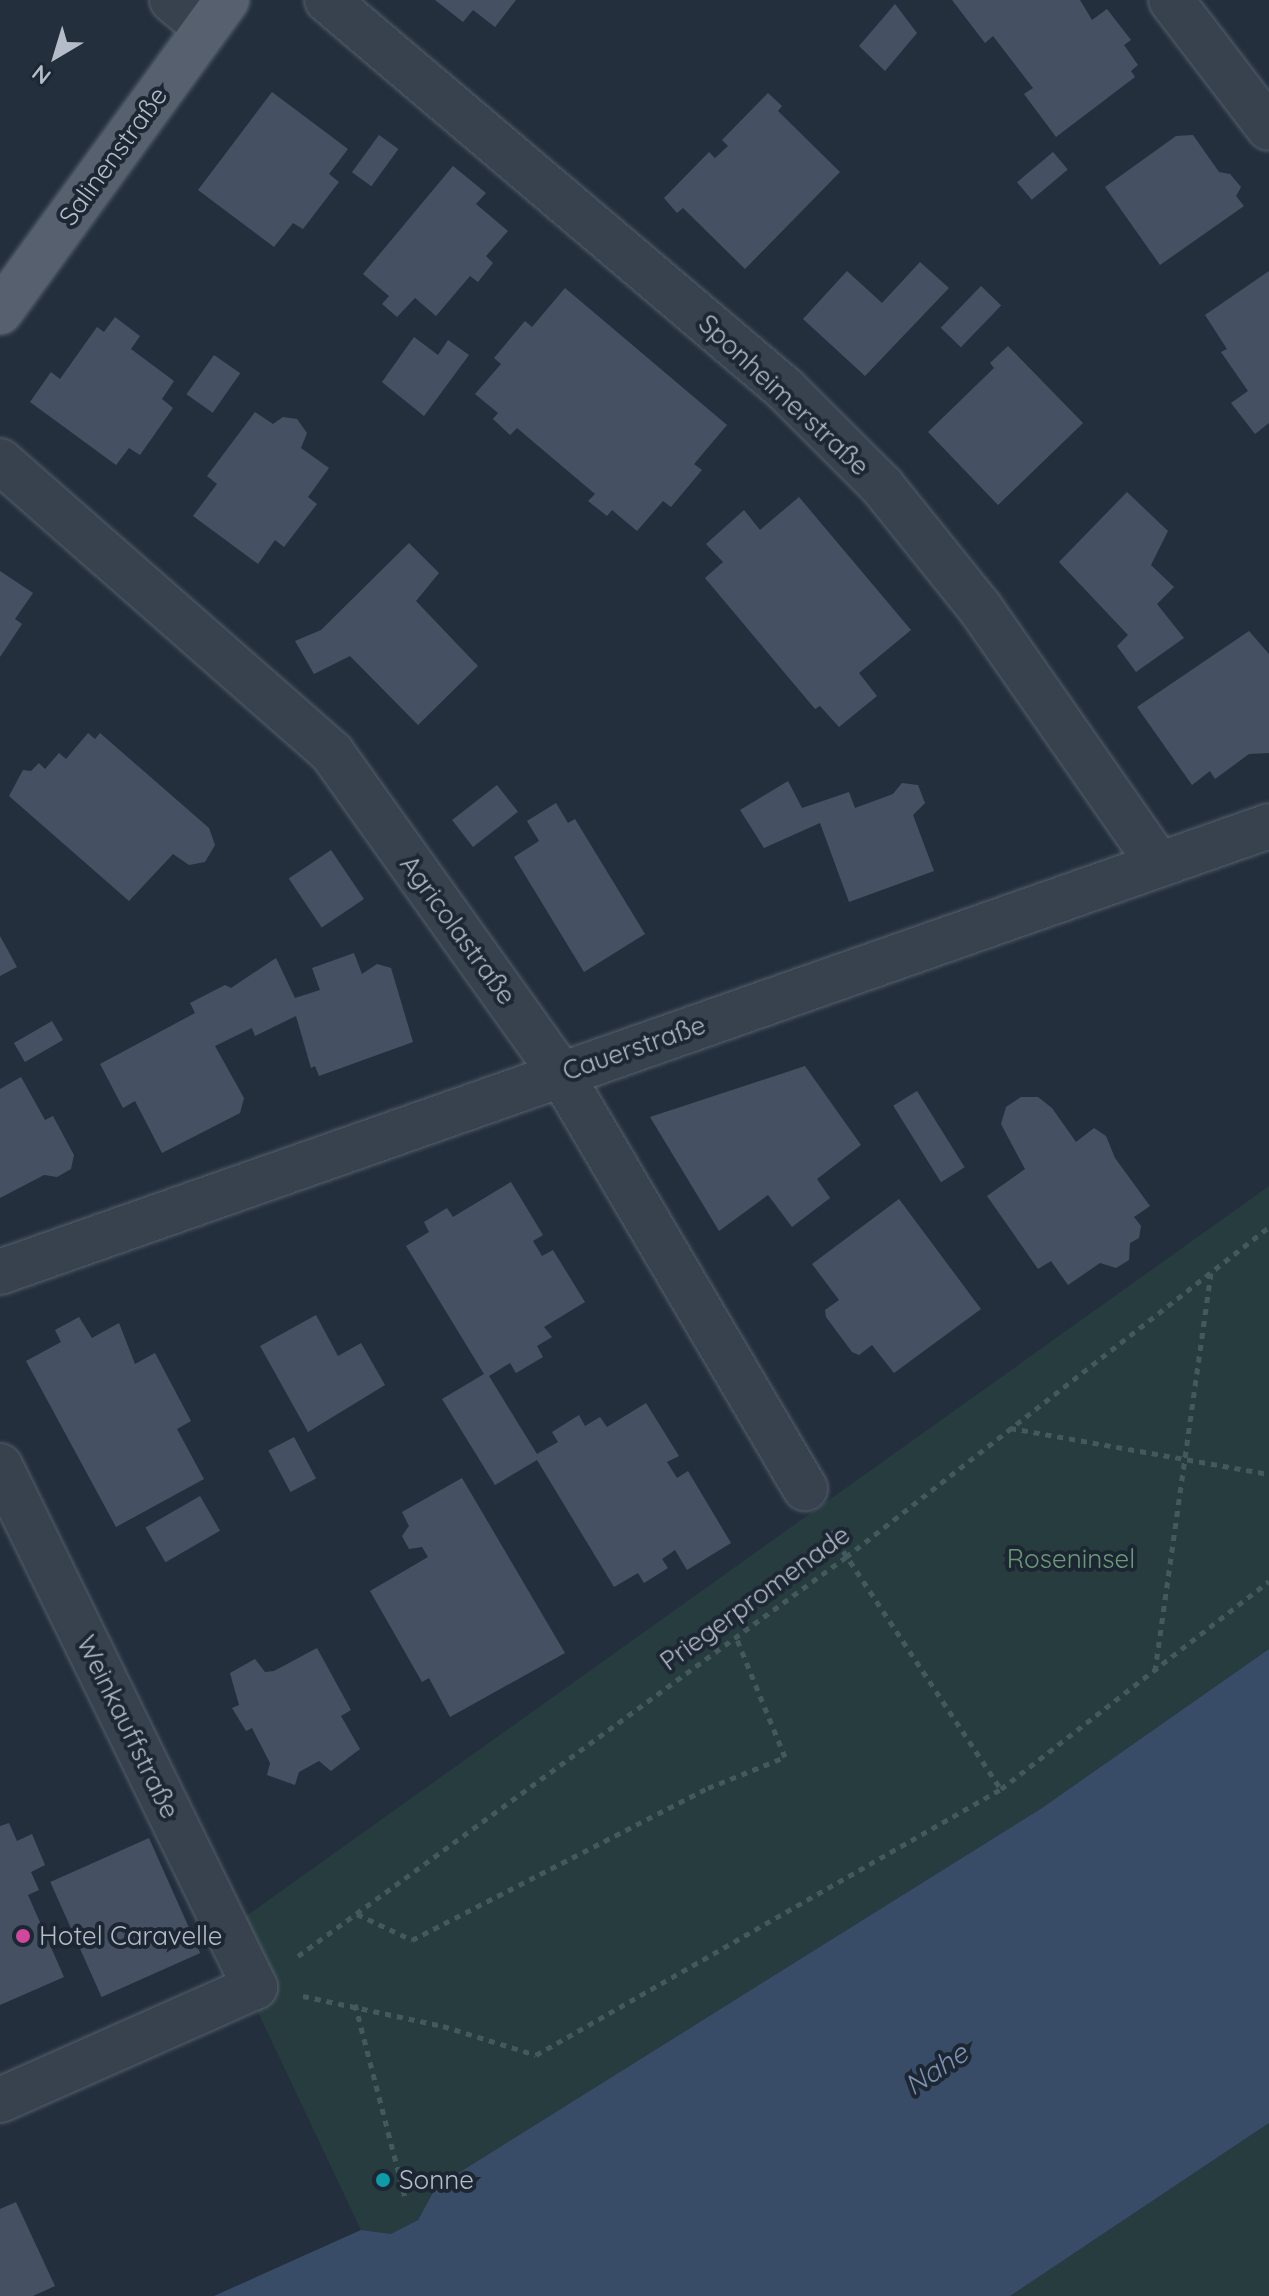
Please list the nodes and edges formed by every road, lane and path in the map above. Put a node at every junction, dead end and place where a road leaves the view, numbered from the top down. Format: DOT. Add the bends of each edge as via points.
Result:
graph roads {
  1 [pos="172,0"];
  2 [pos="327,0"];
  3 [pos="1171,0"];
  4 [pos="217,14"];
  5 [pos="1267,121"];
  6 [pos="0,312"];
  7 [pos="0,461"];
  8 [pos="1269,826"];
  9 [pos="1159,865"];
  10 [pos="561,1074"];
  11 [pos="1269,1227"];
  12 [pos="0,1272"];
  13 [pos="1211,1272"];
  14 [pos="1008,1428"];
  15 [pos="1185,1460"];
  16 [pos="0,1466"];
  17 [pos="1269,1474"];
  18 [pos="805,1489"];
  19 [pos="846,1557"];
  20 [pos="1269,1581"];
  21 [pos="736,1637"];
  22 [pos="1155,1672"];
  23 [pos="1001,1789"];
  24 [pos="357,1914"];
  25 [pos="255,1987"];
  26 [pos="355,2004"];
  27 [pos="0,2100"];
  28 [pos="405,2198"];
  1 -- 4 [label="street"];
  2 -- 9 [label="street, Sponheimerstraße" via="785,389 882,486 980,608"];
  3 -- 5 [label="street"];
  4 -- 6 [label="main road, Salinenstraße"];
  7 -- 10 [label="street, Agricolastraße" via="332,753"];
  8 -- 9 [label="street, Cauerstraße"];
  9 -- 10 [label="street, Cauerstraße"];
  10 -- 12 [label="street, Cauerstraße"];
  10 -- 18 [label="street, Agricolastraße"];
  11 -- 13 [label="path, Priegerpromenade"];
  13 -- 14 [label="path, Priegerpromenade"];
  13 -- 15 [label="path"];
  14 -- 15 [label="path"];
  14 -- 19 [label="path, Priegerpromenade"];
  15 -- 17 [label="path"];
  15 -- 22 [label="path"];
  16 -- 25 [label="street, Weinkauffstraße"];
  19 -- 21 [label="path, Priegerpromenade"];
  19 -- 23 [label="path"];
  20 -- 22 [label="path"];
  21 -- 24 [label="path, Priegerpromenade"];
  21 -- 24 [label="path" via="785,1757 708,1788 412,1940"];
  22 -- 23 [label="path"];
  23 -- 26 [label="path" via="536,2055"];
  24 -- 25 [label="path, Priegerpromenade"];
  25 -- 26 [label="path"];
  25 -- 27 [label="street"];
  26 -- 28 [label="path"];
}
